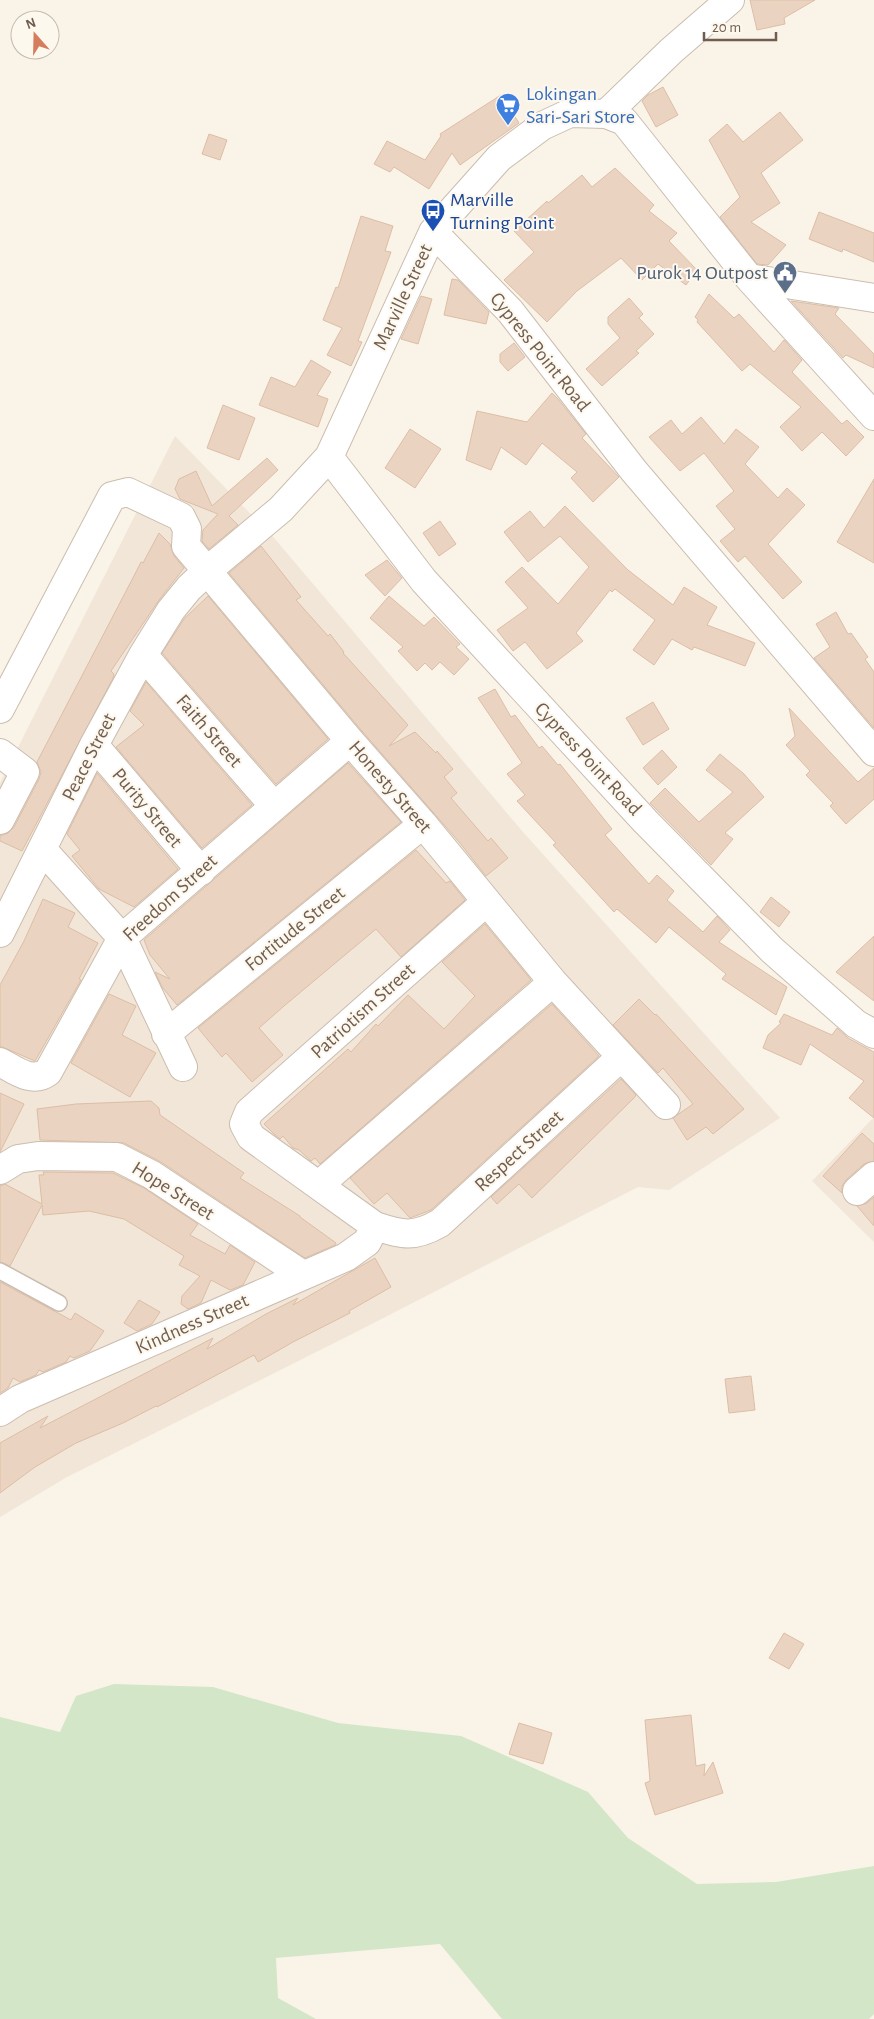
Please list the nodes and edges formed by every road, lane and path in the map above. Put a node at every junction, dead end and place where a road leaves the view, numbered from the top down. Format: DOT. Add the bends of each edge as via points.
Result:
graph roads {
  1 [pos="730,0"];
  2 [pos="606,114"];
  3 [pos="433,232"];
  4 [pos="749,278"];
  5 [pos="874,298"];
  6 [pos="874,416"];
  7 [pos="329,457"];
  8 [pos="198,579"];
  9 [pos="143,655"];
  10 [pos="0,709"];
  11 [pos="350,742"];
  12 [pos="94,745"];
  13 [pos="874,752"];
  14 [pos="0,753"];
  15 [pos="274,806"];
  16 [pos="0,820"];
  17 [pos="423,824"];
  18 [pos="42,849"];
  19 [pos="201,870"];
  20 [pos="486,902"];
  21 [pos="0,933"];
  22 [pos="122,938"];
  23 [pos="553,982"];
  24 [pos="166,1034"];
  25 [pos="874,1034"];
  26 [pos="621,1057"];
  27 [pos="0,1062"];
  28 [pos="183,1067"];
  29 [pos="666,1105"];
  30 [pos="0,1170"];
  31 [pos="319,1186"];
  32 [pos="362,1242"];
  33 [pos="0,1271"];
  34 [pos="303,1275"];
  35 [pos="59,1303"];
  36 [pos="7,1400"];
  1 -- 2 [label="street"];
  2 -- 3 [label="street, Marville Street" via="570,113 542,126 499,158"];
  2 -- 4 [label="street, Marville Street" via="624,121"];
  3 -- 7 [label="street, Marville Street"];
  3 -- 13 [label="street, Cypress Point Road" via="510,311 634,471"];
  4 -- 5 [label="street"];
  4 -- 6 [label="street"];
  7 -- 8 [label="street, Marville Street" via="280,510"];
  7 -- 25 [label="street, Cypress Point Road" via="424,581 645,820 772,950 856,1024"];
  8 -- 9 [label="street, Peace Street" via="171,610"];
  8 -- 10 [label="street, Honesty Street" via="186,546 187,529 181,517 128,492 112,496"];
  8 -- 11 [label="street, Honesty Street"];
  9 -- 12 [label="street, Peace Street"];
  9 -- 15 [label="street, Faith Street"];
  11 -- 15 [label="street, Freedom Street"];
  11 -- 17 [label="street, Honesty Street"];
  12 -- 18 [label="street, Peace Street"];
  12 -- 19 [label="street, Purity Street"];
  14 -- 16 [label="street" via="25,772"];
  15 -- 19 [label="street, Freedom Street"];
  17 -- 20 [label="street, Honesty Street"];
  17 -- 24 [label="street, Fortitude Street"];
  18 -- 21 [label="street, Peace Street"];
  18 -- 22 [label="street"];
  19 -- 22 [label="street, Freedom Street"];
  20 -- 23 [label="street, Honesty Street"];
  20 -- 31 [label="street, Patriotism Street" via="249,1112 244,1124 251,1137"];
  22 -- 24 [label="street"];
  22 -- 27 [label="street, Freedom Street" via="48,1072 41,1077 30,1077"];
  23 -- 26 [label="street, Honesty Street"];
  23 -- 31 [label="street"];
  24 -- 28 [label="street"];
  26 -- 29 [label="street, Honesty Street"];
  26 -- 32 [label="street, Respect Street" via="440,1223 424,1232"];
  30 -- 34 [label="street, Hope Street" via="18,1159 38,1156 117,1158 152,1175"];
  31 -- 32 [label="street"];
  32 -- 34 [label="street, Kindness Street"];
  33 -- 35 [label="lane"];
  34 -- 36 [label="street, Kindness Street"];
}
